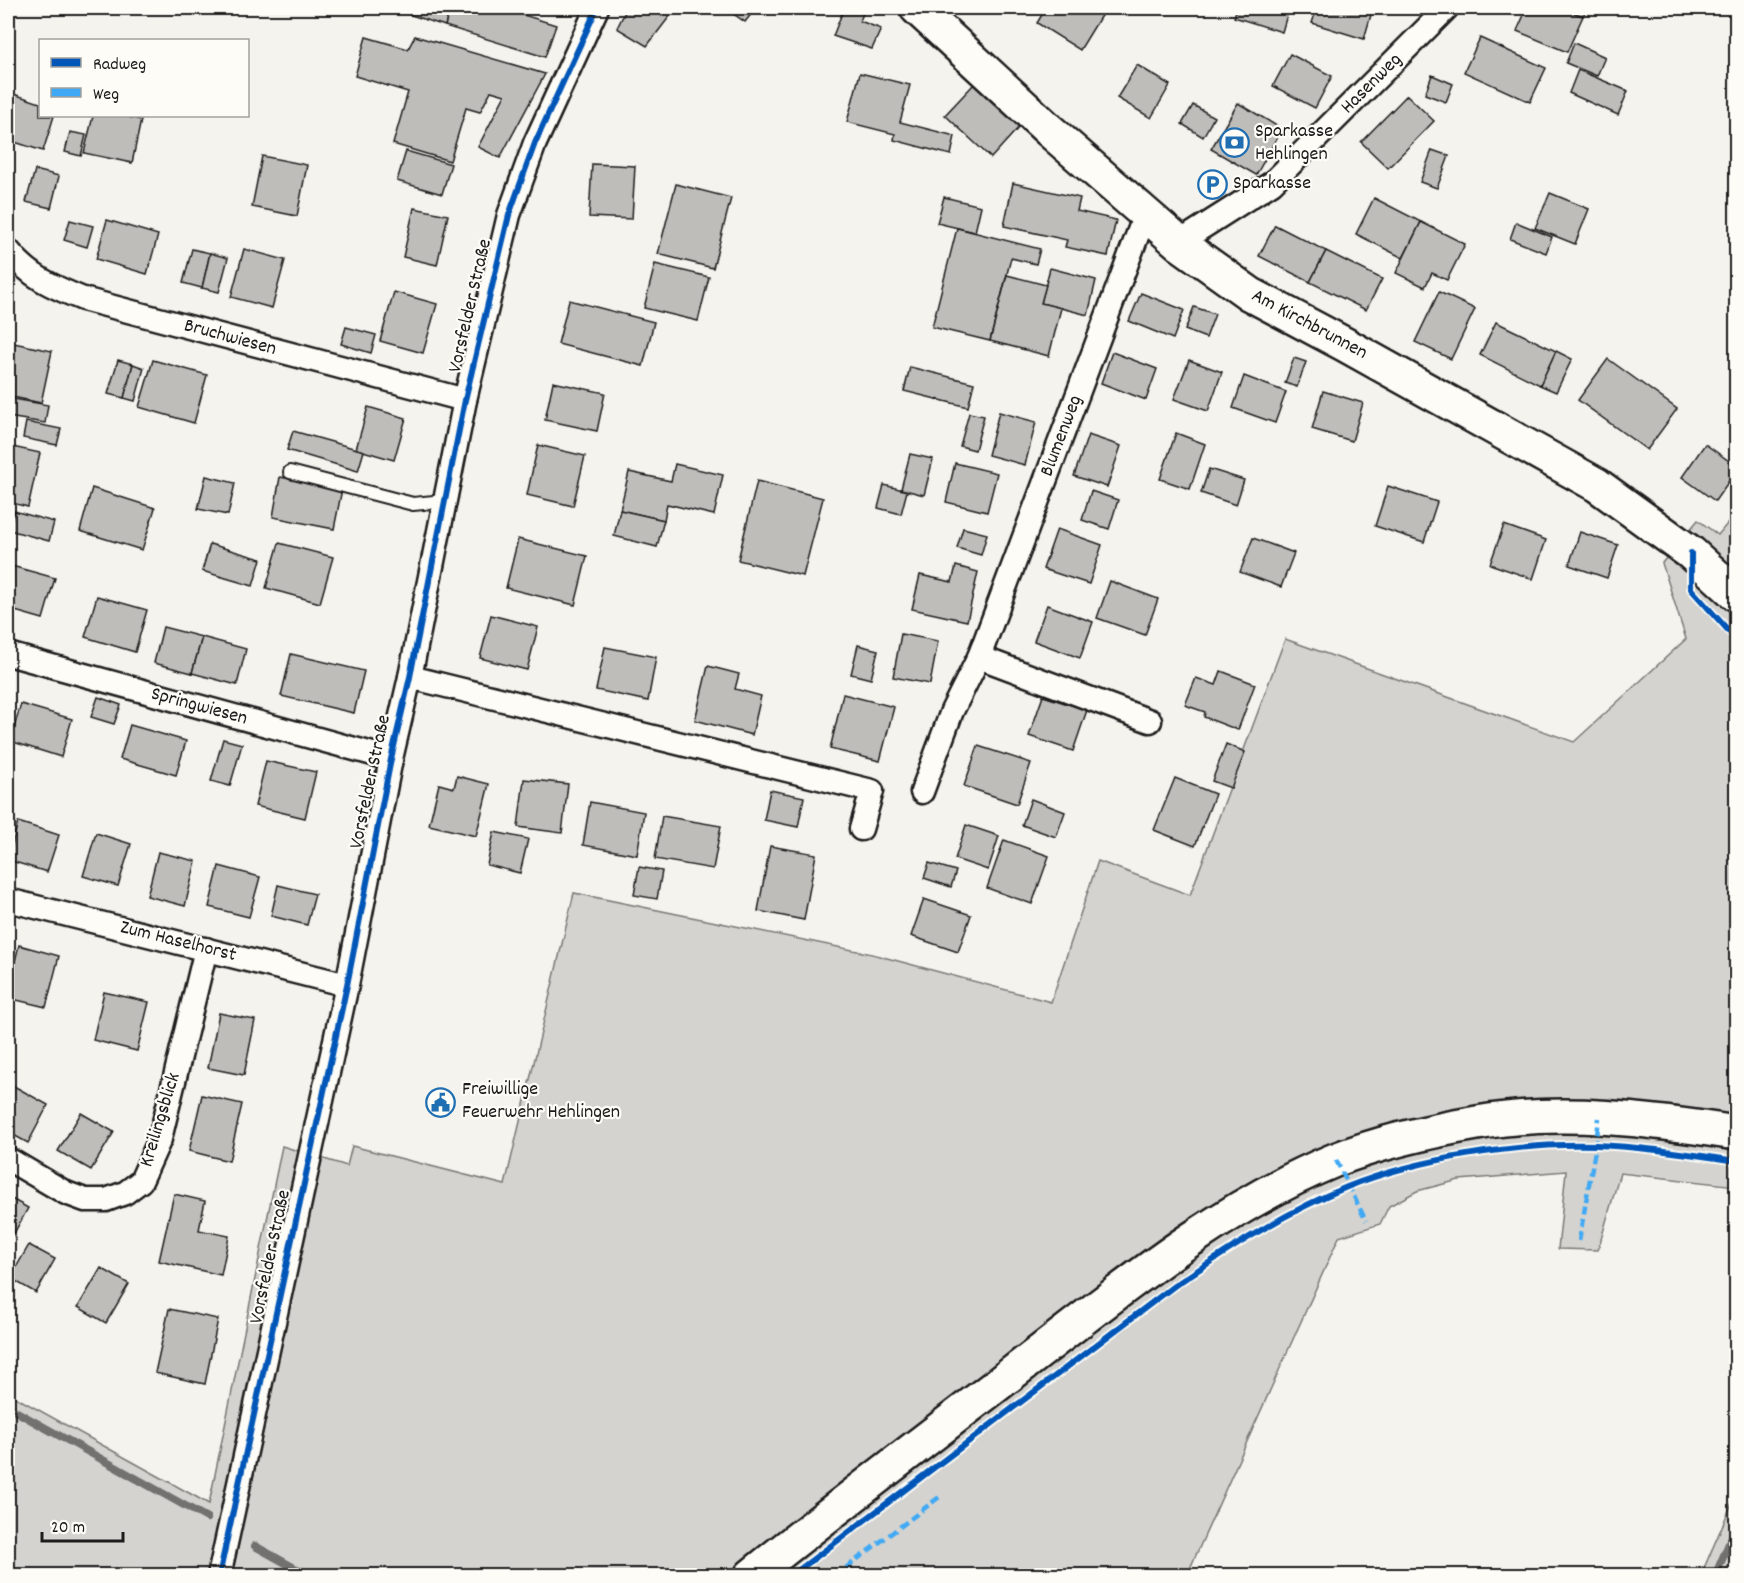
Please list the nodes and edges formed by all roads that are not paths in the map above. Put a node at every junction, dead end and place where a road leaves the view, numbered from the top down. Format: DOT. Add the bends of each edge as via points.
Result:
graph roads {
  1 [pos="597,8"];
  2 [pos="917,8"];
  3 [pos="1447,8"];
  4 [pos="1145,215"];
  5 [pos="1180,244"];
  6 [pos="11,261"];
  7 [pos="465,400"];
  8 [pos="290,472"];
  9 [pos="445,501"];
  10 [pos="1737,594"];
  11 [pos="8,654"];
  12 [pos="979,657"];
  13 [pos="410,677"];
  14 [pos="1150,721"];
  15 [pos="391,759"];
  16 [pos="922,792"];
  17 [pos="861,829"];
  18 [pos="8,900"];
  19 [pos="206,950"];
  20 [pos="347,985"];
  21 [pos="1737,1133"];
  22 [pos="8,1159"];
  23 [pos="219,1575"];
  24 [pos="751,1575"];
  1 -- 7 [label="street, Vorsfelder Straße" via="535,143 509,215"];
  2 -- 4 [label="main road, Am Kirchbrunnen"];
  3 -- 5 [label="street, Hasenweg" via="1272,183"];
  4 -- 5 [label="main road, Am Kirchbrunnen"];
  4 -- 12 [label="street, Blumenweg"];
  5 -- 10 [label="main road, Am Kirchbrunnen" via="1250,294 1597,486 1691,554"];
  6 -- 7 [label="street, Bruchwiesen" via="46,284 83,299"];
  7 -- 9 [label="street, Vorsfelder Straße"];
  8 -- 9 [label="lane" via="412,504"];
  9 -- 13 [label="street, Vorsfelder Straße"];
  11 -- 15 [label="street, Springwiesen"];
  12 -- 14 [label="street"];
  12 -- 16 [label="street, Blumenweg" via="952,711"];
  13 -- 15 [label="street, Vorsfelder Straße"];
  13 -- 17 [label="street" via="872,791"];
  15 -- 20 [label="street, Vorsfelder Straße"];
  18 -- 19 [label="street, Zum Haselhorst"];
  19 -- 20 [label="street, Zum Haselhorst"];
  19 -- 22 [label="street, Kreilingsblick" via="159,1139 141,1181 106,1200 85,1200"];
  20 -- 23 [label="street, Vorsfelder Straße"];
  21 -- 24 [label="main road" via="1599,1118 1518,1118 1431,1131 1336,1160 1277,1187 1153,1265"];
}
